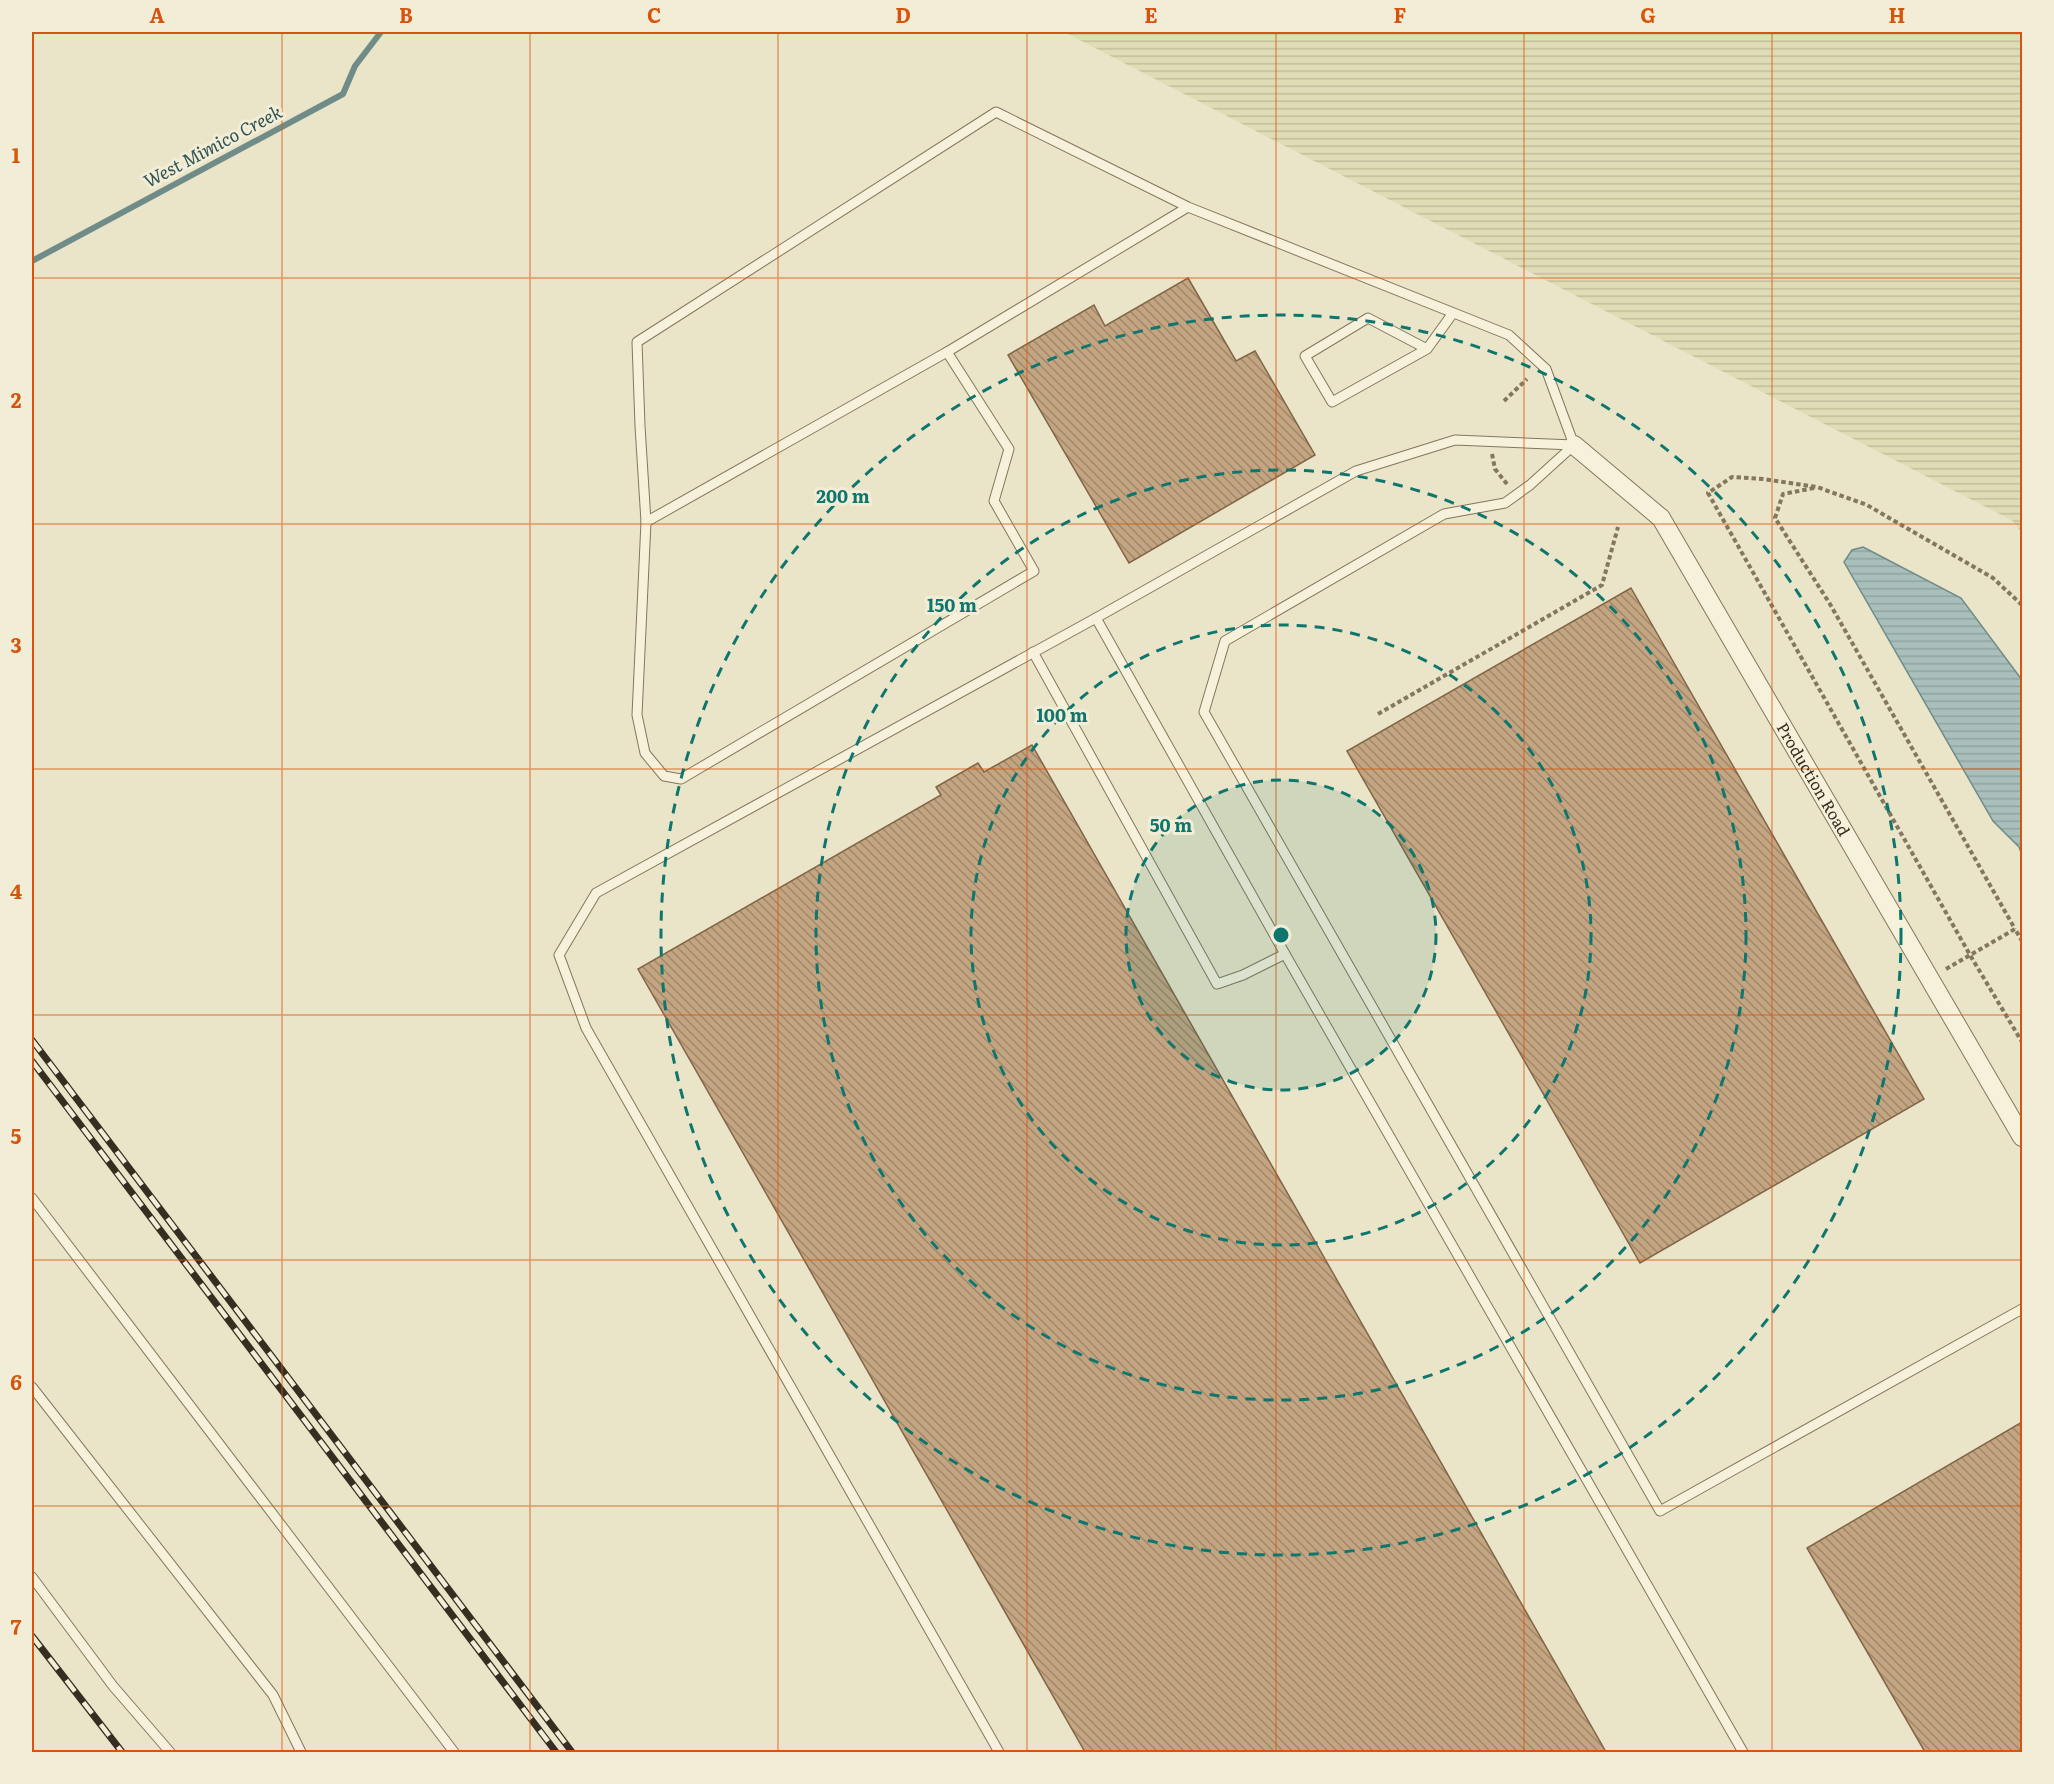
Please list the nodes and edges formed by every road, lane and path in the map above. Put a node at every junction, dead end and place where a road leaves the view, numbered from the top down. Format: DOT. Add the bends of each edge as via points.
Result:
graph roads {
  1 [pos="1188,207"];
  2 [pos="1453,313"];
  3 [pos="1427,349"];
  4 [pos="947,352"];
  5 [pos="1527,379"];
  6 [pos="1504,401"];
  7 [pos="1574,445"];
  8 [pos="1492,451"];
  9 [pos="1508,485"];
  10 [pos="1817,487"];
  11 [pos="646,522"];
  12 [pos="1617,527"];
  13 [pos="2022,605"];
  14 [pos="1096,618"];
  15 [pos="1033,652"];
  16 [pos="1378,714"];
  17 [pos="2015,929"];
  18 [pos="2022,941"];
  19 [pos="1285,954"];
  20 [pos="1970,955"];
  21 [pos="1930,978"];
  22 [pos="2022,1042"];
  23 [pos="2022,1137"];
  24 [pos="32,1198"];
  25 [pos="2022,1309"];
  26 [pos="32,1387"];
  27 [pos="32,1577"];
  28 [pos="170,1752"];
  29 [pos="301,1752"];
  30 [pos="454,1752"];
  31 [pos="999,1752"];
  32 [pos="1743,1752"];
  1 -- 2 [label="lane"];
  1 -- 4 [label="lane"];
  1 -- 11 [label="lane" via="996,112 637,342"];
  2 -- 3 [label="lane"];
  2 -- 7 [label="lane" via="1509,335 1546,369"];
  3 -- 3 [label="lane" via="1368,318 1305,356 1332,402"];
  4 -- 11 [label="lane"];
  4 -- 11 [label="lane" via="1009,448 994,501 1034,571 681,779 664,776 645,753 637,715"];
  5 -- 6 [label="path"];
  7 -- 14 [label="lane" via="1455,440 1356,471"];
  7 -- 21 [label="street, Production Road" via="1661,518"];
  7 -- 25 [label="lane" via="1505,503 1444,514 1225,641 1204,712 1660,1511"];
  8 -- 9 [label="path" via="1495,469"];
  10 -- 13 [label="path" via="1876,511 1993,578"];
  10 -- 17 [label="path" via="1783,494 1775,518 1830,604"];
  10 -- 20 [label="path" via="1732,477 1708,493"];
  12 -- 16 [label="path" via="1602,585"];
  14 -- 15 [label="lane"];
  14 -- 19 [label="lane"];
  15 -- 19 [label="lane" via="1217,984"];
  15 -- 31 [label="lane" via="596,893 559,955 586,1028"];
  17 -- 18 [label="path"];
  17 -- 20 [label="path"];
  19 -- 32 [label="lane"];
  20 -- 21 [label="path"];
  20 -- 22 [label="path"];
  21 -- 23 [label="street, Production Road"];
  24 -- 30 [label="lane"];
  26 -- 29 [label="lane" via="273,1695"];
  27 -- 28 [label="lane" via="113,1686"];
}
